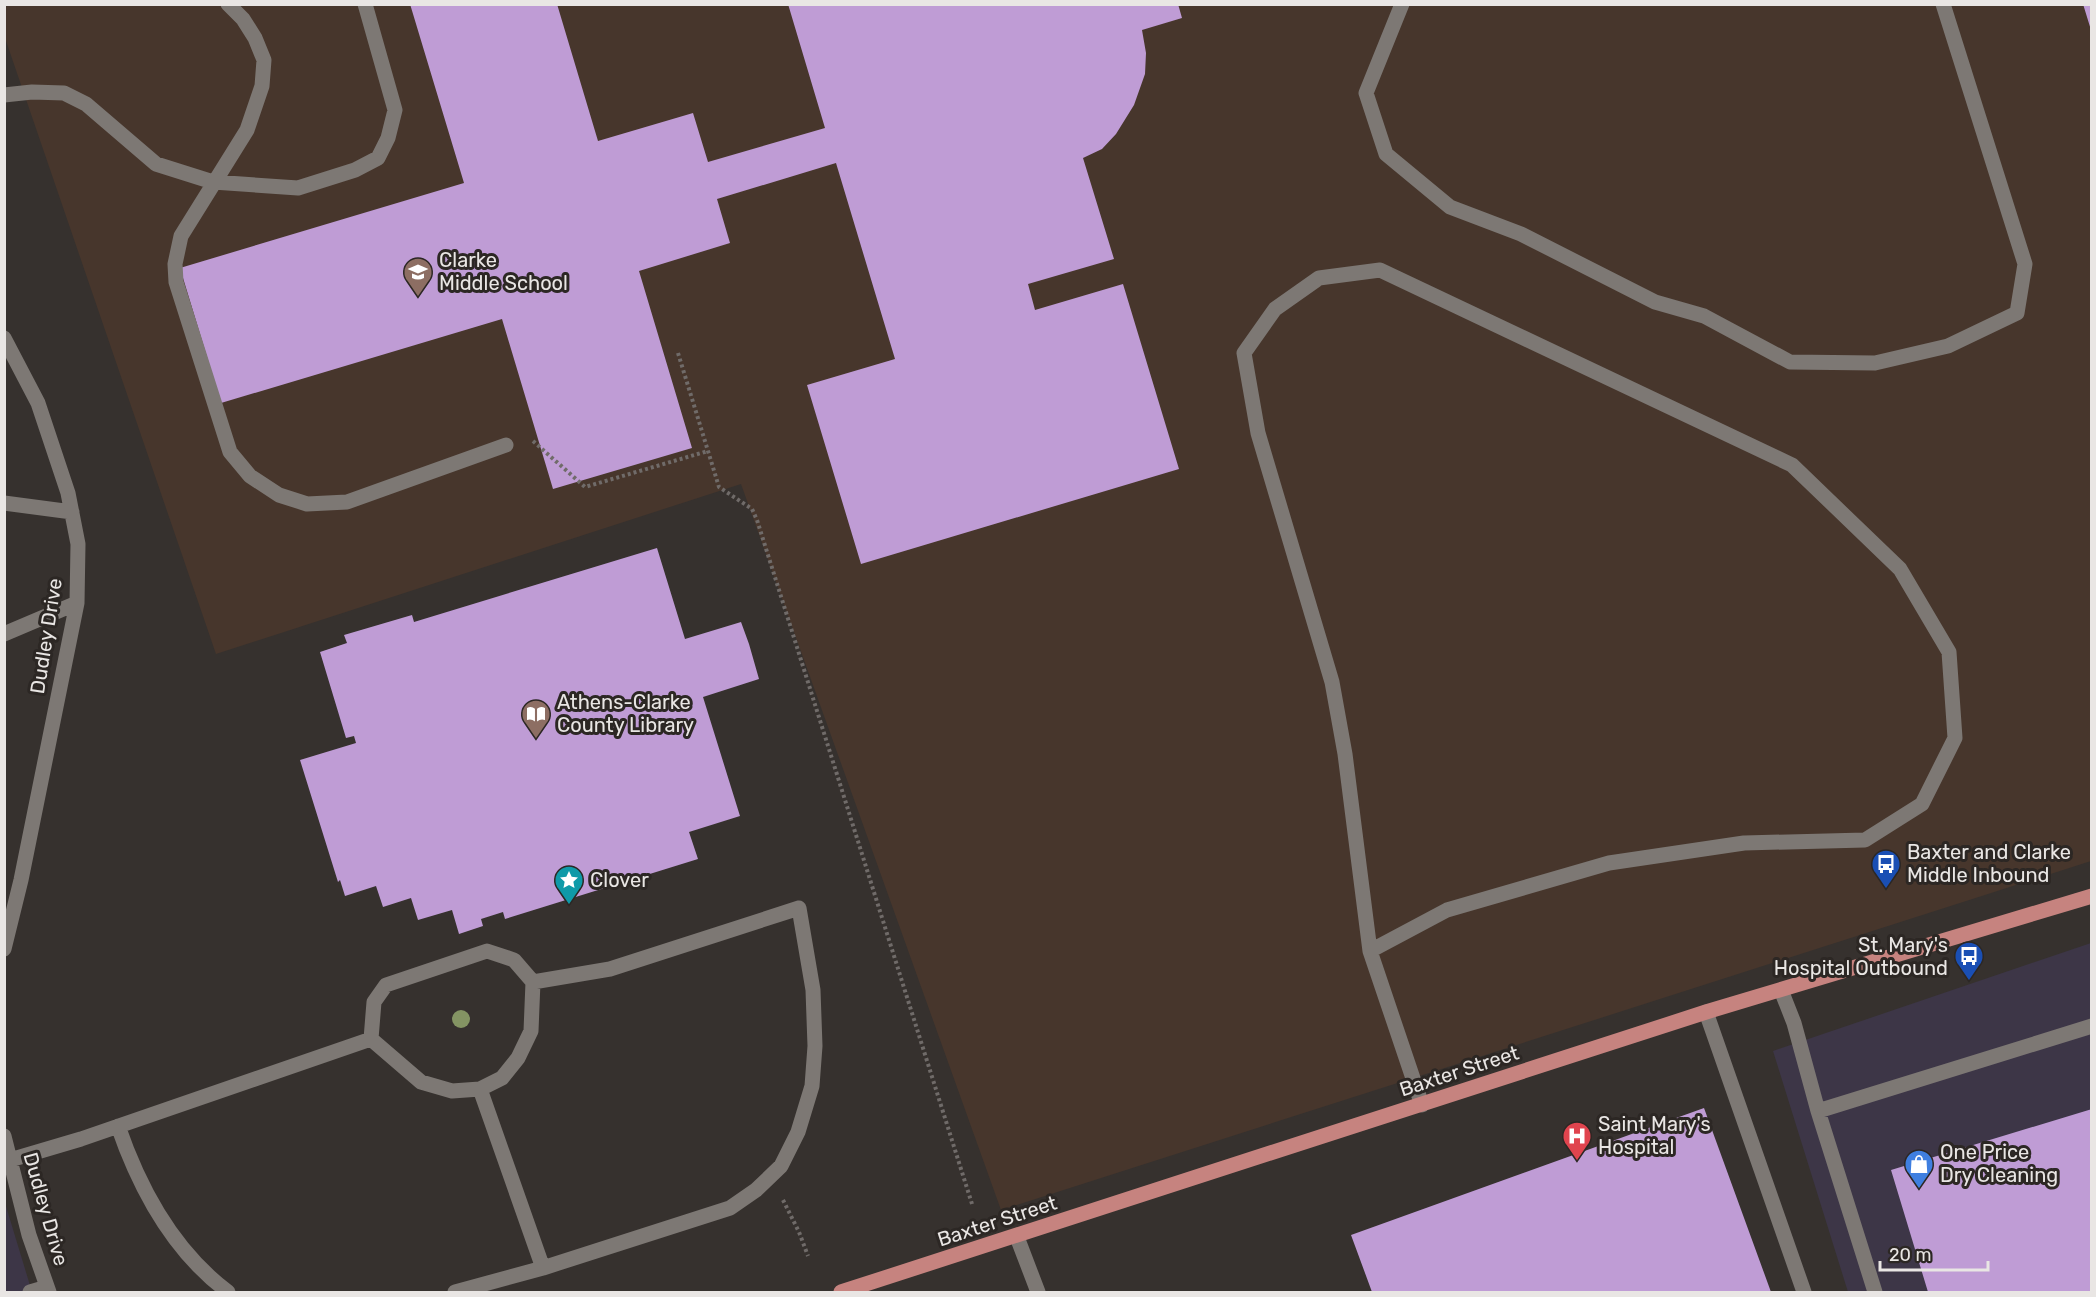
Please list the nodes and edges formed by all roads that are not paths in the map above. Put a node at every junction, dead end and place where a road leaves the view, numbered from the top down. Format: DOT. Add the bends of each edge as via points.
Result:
graph roads {
  1 [pos="228,4"];
  2 [pos="365,4"];
  3 [pos="1402,4"];
  4 [pos="1943,4"];
  5 [pos="4,95"];
  6 [pos="213,182"];
  7 [pos="4,338"];
  8 [pos="506,445"];
  9 [pos="4,503"];
  10 [pos="72,512"];
  11 [pos="77,603"];
  12 [pos="4,634"];
  13 [pos="2091,896"];
  14 [pos="4,949"];
  15 [pos="1370,951"];
  16 [pos="533,982"];
  17 [pos="1781,990"];
  18 [pos="1706,1012"];
  19 [pos="2091,1026"];
  20 [pos="371,1040"];
  21 [pos="480,1089"];
  22 [pos="1422,1105"];
  23 [pos="1818,1111"];
  24 [pos="118,1126"];
  25 [pos="4,1136"];
  26 [pos="10,1160"];
  27 [pos="1017,1237"];
  28 [pos="543,1268"];
  29 [pos="48,1290"];
  30 [pos="30,1293"];
  31 [pos="228,1293"];
  32 [pos="455,1293"];
  33 [pos="841,1293"];
  34 [pos="1038,1293"];
  35 [pos="1804,1293"];
  36 [pos="1875,1293"];
  1 -- 6 [label="street" via="255,38 264,60 262,86 247,130"];
  2 -- 6 [label="street" via="395,110 378,158 355,170 298,188"];
  3 -- 4 [label="street" via="1366,93 1386,154 1450,207 1521,234 1655,302 1704,315 1790,362 1875,363 1948,346 2018,313 2025,264"];
  5 -- 6 [label="street" via="64,93 86,104 156,164"];
  6 -- 8 [label="street" via="181,236 176,282 230,452 250,476 279,495 307,504 347,502"];
  7 -- 10 [label="street, Dudley Drive" via="38,403"];
  9 -- 10 [label="street"];
  10 -- 11 [label="street, Dudley Drive" via="78,543"];
  11 -- 12 [label="street"];
  11 -- 14 [label="street, Dudley Drive"];
  13 -- 17 [label="main road, Baxter Street"];
  15 -- 15 [label="street" via="1447,910 1609,863 1744,843 1865,840 1922,804 1955,738 1949,652 1900,569 1792,465 1380,270 1319,278 1275,309 1244,353 1258,433 1332,682"];
  15 -- 22 [label="street"];
  16 -- 20 [label="street" via="514,960 487,951 386,985 374,1002"];
  16 -- 21 [label="street" via="531,1031 519,1058 502,1078"];
  16 -- 28 [label="street" via="610,969 799,908 813,990 815,1046 812,1086 798,1132 781,1166 766,1180 730,1208"];
  17 -- 18 [label="main road, Baxter Street"];
  17 -- 23 [label="street"];
  18 -- 22 [label="main road, Baxter Street"];
  18 -- 35 [label="street"];
  19 -- 23 [label="street"];
  20 -- 21 [label="street" via="421,1082 452,1091"];
  20 -- 24 [label="street"];
  21 -- 28 [label="street"];
  22 -- 27 [label="main road, Baxter Street"];
  23 -- 36 [label="street"];
  24 -- 26 [label="street"];
  24 -- 31 [label="street" via="131,1163 164,1223 188,1256"];
  25 -- 26 [label="street, Dudley Drive"];
  26 -- 29 [label="street, Dudley Drive"];
  27 -- 33 [label="main road, Baxter Street"];
  27 -- 34 [label="street"];
  28 -- 32 [label="street"];
  29 -- 30 [label="street"];
}
